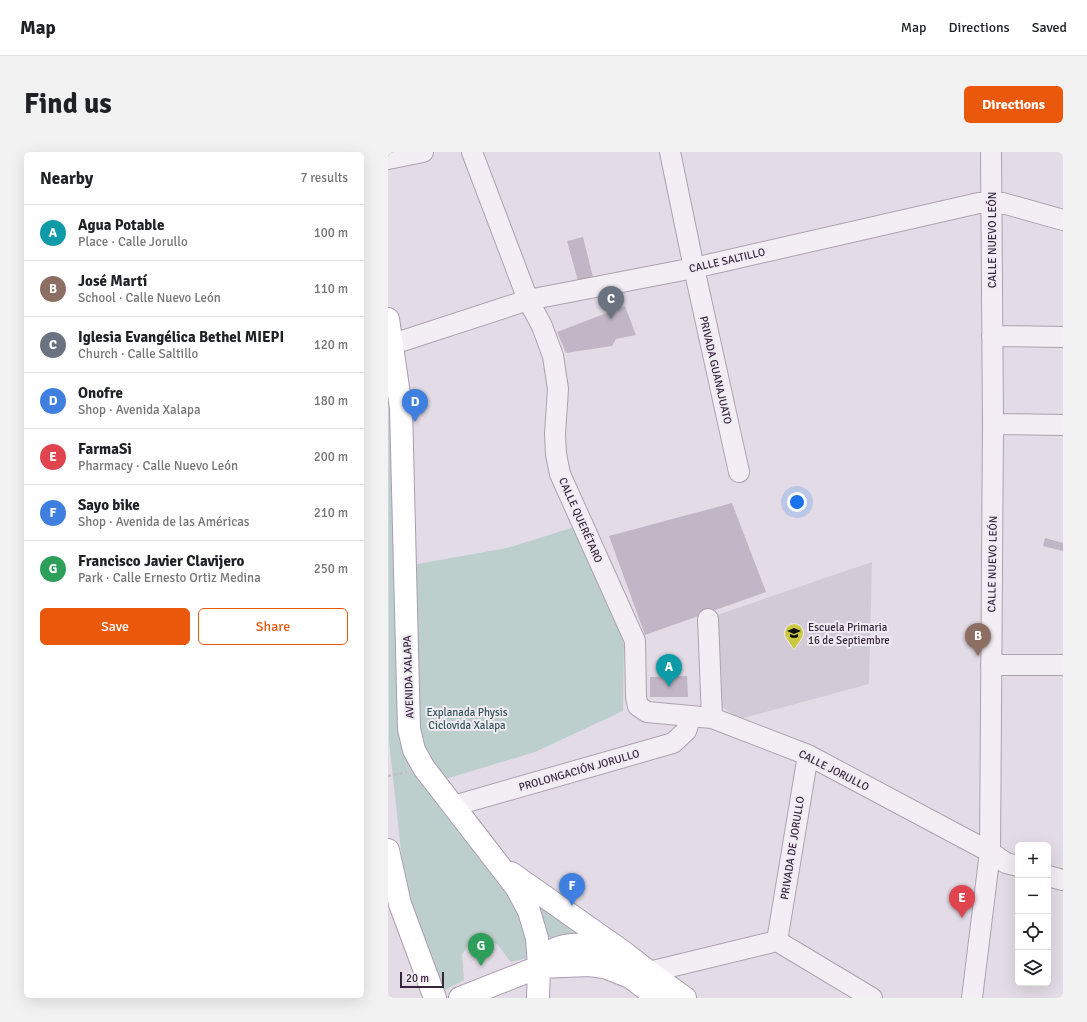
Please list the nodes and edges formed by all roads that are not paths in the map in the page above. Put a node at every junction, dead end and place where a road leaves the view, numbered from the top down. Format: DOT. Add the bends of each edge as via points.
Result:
graph roads {
  1 [pos="423,152"];
  2 [pos="472,152"];
  3 [pos="670,152"];
  4 [pos="991,152"];
  5 [pos="388,159"];
  6 [pos="992,200"];
  7 [pos="1063,220"];
  8 [pos="694,268"];
  9 [pos="528,300"];
  10 [pos="388,319"];
  11 [pos="992,336"];
  12 [pos="1063,337"];
  13 [pos="392,344"];
  14 [pos="993,424"];
  15 [pos="1063,425"];
  16 [pos="739,472"];
  17 [pos="708,619"];
  18 [pos="991,665"];
  19 [pos="1063,665"];
  20 [pos="638,706"];
  21 [pos="691,716"];
  22 [pos="712,718"];
  23 [pos="808,755"];
  24 [pos="453,806"];
  25 [pos="388,850"];
  26 [pos="990,852"];
  27 [pos="496,862"];
  28 [pos="1015,865"];
  29 [pos="1051,877"];
  30 [pos="1063,880"];
  31 [pos="777,941"];
  32 [pos="622,951"];
  33 [pos="539,967"];
  34 [pos="649,972"];
  35 [pos="435,998"];
  36 [pos="460,998"];
  37 [pos="538,998"];
  38 [pos="658,998"];
  39 [pos="685,998"];
  40 [pos="872,998"];
  41 [pos="972,998"];
  1 -- 5 [label="street"];
  2 -- 9 [label="street, CALLE QUERÉTARO"];
  3 -- 8 [label="street, PRIVADA GUANAJUATO"];
  4 -- 6 [label="street, CALLE NUEVO LEÓN"];
  6 -- 7 [label="street, CALLE SALTILLO"];
  6 -- 8 [label="street, CALLE SALTILLO"];
  6 -- 11 [label="street, CALLE NUEVO LEÓN"];
  8 -- 9 [label="street, CALLE SALTILLO"];
  8 -- 16 [label="street, PRIVADA GUANAJUATO"];
  9 -- 13 [label="street, CALLE SALTILLO"];
  9 -- 20 [label="street, CALLE QUERÉTARO" via="542,326 553,356 558,389 555,434 560,474 635,641"];
  10 -- 13 [label="main road, AVENIDA XALAPA"];
  11 -- 12 [label="street"];
  11 -- 14 [label="street, CALLE NUEVO LEÓN"];
  13 -- 24 [label="main road, AVENIDA XALAPA" via="401,408 409,729 414,750 424,768"];
  14 -- 15 [label="street"];
  14 -- 18 [label="street, CALLE NUEVO LEÓN"];
  17 -- 22 [label="street"];
  18 -- 19 [label="street"];
  18 -- 26 [label="street, CALLE NUEVO LEÓN"];
  20 -- 21 [label="street, CALLE JORULLO" via="647,712"];
  21 -- 22 [label="street, CALLE JORULLO"];
  21 -- 24 [label="street, PROLONGACIÓN JORULLO" via="686,731 673,743"];
  22 -- 23 [label="street, CALLE JORULLO"];
  23 -- 26 [label="street, CALLE JORULLO"];
  23 -- 31 [label="street, PRIVADA DE JORULLO"];
  24 -- 27 [label="main road, AVENIDA XALAPA"];
  25 -- 35 [label="main road" via="400,904"];
  26 -- 28 [label="street, CALLE JORULLO" via="1006,863"];
  26 -- 41 [label="street, CALLE NUEVO LEÓN"];
  27 -- 32 [label="main road"];
  27 -- 33 [label="main road, AVENIDA XALAPA" via="516,887 529,911 537,938"];
  29 -- 30 [label="street"];
  31 -- 34 [label="street"];
  31 -- 40 [label="street"];
  32 -- 33 [label="main road" via="585,944 562,946 548,953"];
  32 -- 34 [label="main road"];
  33 -- 36 [label="main road"];
  33 -- 37 [label="main road, AVENIDA XALAPA"];
  33 -- 38 [label="main road" via="605,967 630,977"];
  34 -- 39 [label="main road"];
}
